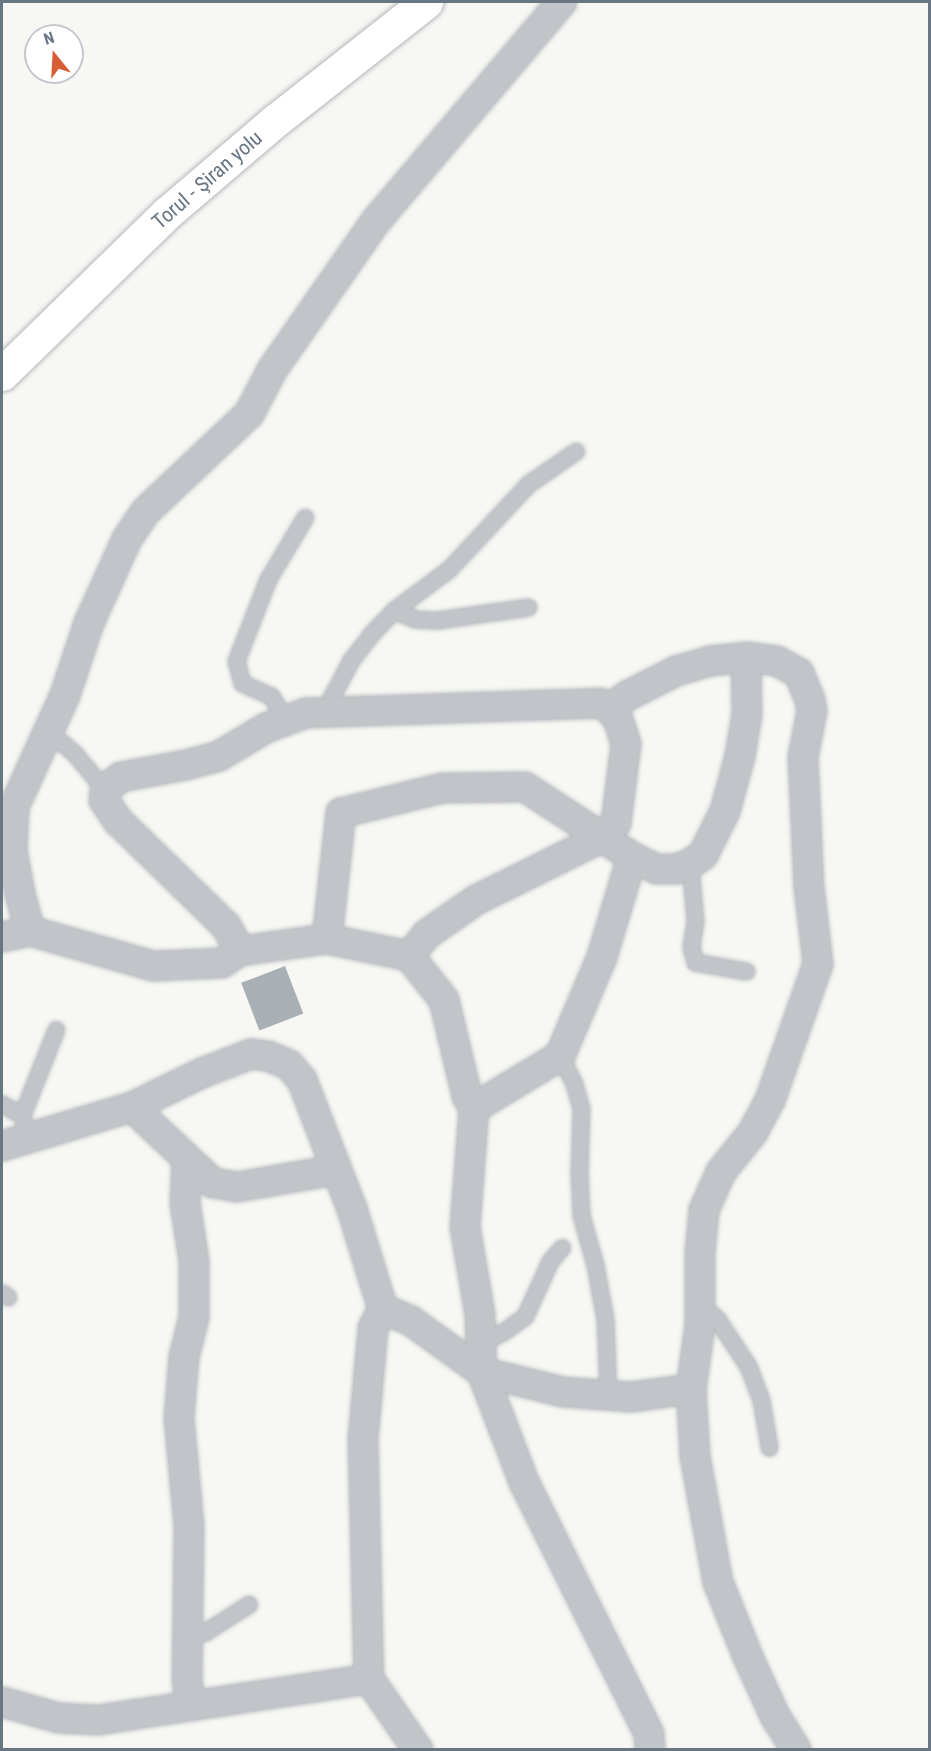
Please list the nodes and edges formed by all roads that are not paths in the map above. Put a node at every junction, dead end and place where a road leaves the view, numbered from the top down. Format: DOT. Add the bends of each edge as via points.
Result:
graph roads {
  1 [pos="426,2"];
  2 [pos="562,2"];
  3 [pos="2,374"];
  4 [pos="576,451"];
  5 [pos="305,517"];
  6 [pos="528,607"];
  7 [pos="394,610"];
  8 [pos="746,657"];
  9 [pos="609,709"];
  10 [pos="323,713"];
  11 [pos="285,719"];
  12 [pos="45,736"];
  13 [pos="105,790"];
  14 [pos="601,838"];
  15 [pos="632,857"];
  16 [pos="690,864"];
  17 [pos="30,931"];
  18 [pos="2,937"];
  19 [pos="327,939"];
  20 [pos="240,951"];
  21 [pos="409,956"];
  22 [pos="746,971"];
  23 [pos="56,1029"];
  24 [pos="560,1056"];
  25 [pos="2,1104"];
  26 [pos="132,1107"];
  27 [pos="474,1108"];
  28 [pos="17,1134"];
  29 [pos="187,1160"];
  30 [pos="334,1170"];
  31 [pos="562,1247"];
  32 [pos="700,1304"];
  33 [pos="382,1309"];
  34 [pos="481,1343"];
  35 [pos="482,1372"];
  36 [pos="691,1389"];
  37 [pos="608,1395"];
  38 [pos="768,1447"];
  39 [pos="249,1604"];
  40 [pos="188,1637"];
  41 [pos="369,1679"];
  42 [pos="2,1702"];
  43 [pos="191,1706"];
  44 [pos="418,1749"];
  45 [pos="650,1749"];
  46 [pos="796,1749"];
  1 -- 3 [label="main road, Torul - Şiran yolu" via="166,213"];
  2 -- 12 [label="street" via="375,221 272,370 249,414 145,512 127,539 89,623 65,696"];
  4 -- 7 [label="lane" via="528,484 449,569"];
  5 -- 11 [label="lane" via="268,579 236,661 242,683 272,696"];
  6 -- 7 [label="lane" via="436,620 415,619"];
  7 -- 10 [label="lane" via="351,660"];
  8 -- 9 [label="street" via="710,661 676,671"];
  8 -- 16 [label="street" via="747,714 731,789 725,811 703,855"];
  8 -- 32 [label="street" via="777,661 799,673 810,699 812,711 803,757 809,886 818,964 770,1100 753,1132 721,1173 704,1210 700,1231"];
  9 -- 10 [label="street" via="600,703"];
  9 -- 14 [label="street" via="618,719 626,744 616,823"];
  10 -- 11 [label="street"];
  11 -- 13 [label="street" via="219,756 121,777"];
  12 -- 13 [label="lane" via="74,753"];
  12 -- 17 [label="street" via="14,807 12,828 20,894"];
  13 -- 20 [label="street" via="104,800 118,821 226,926"];
  14 -- 15 [label="street"];
  14 -- 19 [label="street" via="525,787 443,788 341,813"];
  14 -- 21 [label="street" via="476,900 427,934"];
  15 -- 16 [label="street" via="657,869 676,870"];
  15 -- 24 [label="street" via="602,957"];
  16 -- 22 [label="lane" via="695,921 691,947 695,962"];
  17 -- 18 [label="street"];
  17 -- 20 [label="street" via="153,966 222,963"];
  19 -- 20 [label="street"];
  19 -- 21 [label="street"];
  21 -- 27 [label="street" via="444,1000 467,1096"];
  23 -- 28 [label="lane"];
  24 -- 27 [label="street"];
  24 -- 37 [label="lane" via="581,1109 581,1215 605,1319"];
  25 -- 28 [label="lane"];
  26 -- 28 [label="street"];
  26 -- 29 [label="street"];
  26 -- 30 [label="street" via="236,1058 251,1054 268,1056 289,1065 302,1080"];
  27 -- 34 [label="street" via="465,1227"];
  29 -- 30 [label="street" via="213,1183 237,1187"];
  29 -- 40 [label="street" via="185,1203 194,1261 194,1317 184,1357 179,1418 189,1526"];
  30 -- 33 [label="street" via="352,1209"];
  31 -- 34 [label="lane" via="550,1261 525,1316"];
  32 -- 36 [label="street"];
  32 -- 38 [label="lane" via="717,1319 748,1366 761,1400"];
  33 -- 35 [label="street" via="411,1321"];
  33 -- 41 [label="street" via="373,1328 363,1438"];
  34 -- 35 [label="street"];
  35 -- 37 [label="street" via="563,1392"];
  35 -- 45 [label="street" via="524,1482 649,1734"];
  36 -- 37 [label="street" via="631,1397"];
  36 -- 46 [label="street" via="695,1456 718,1582 775,1716"];
  39 -- 40 [label="lane" via="205,1632"];
  40 -- 43 [label="street"];
  41 -- 43 [label="street"];
  41 -- 44 [label="street"];
  42 -- 43 [label="street" via="59,1718 98,1720"];
}
